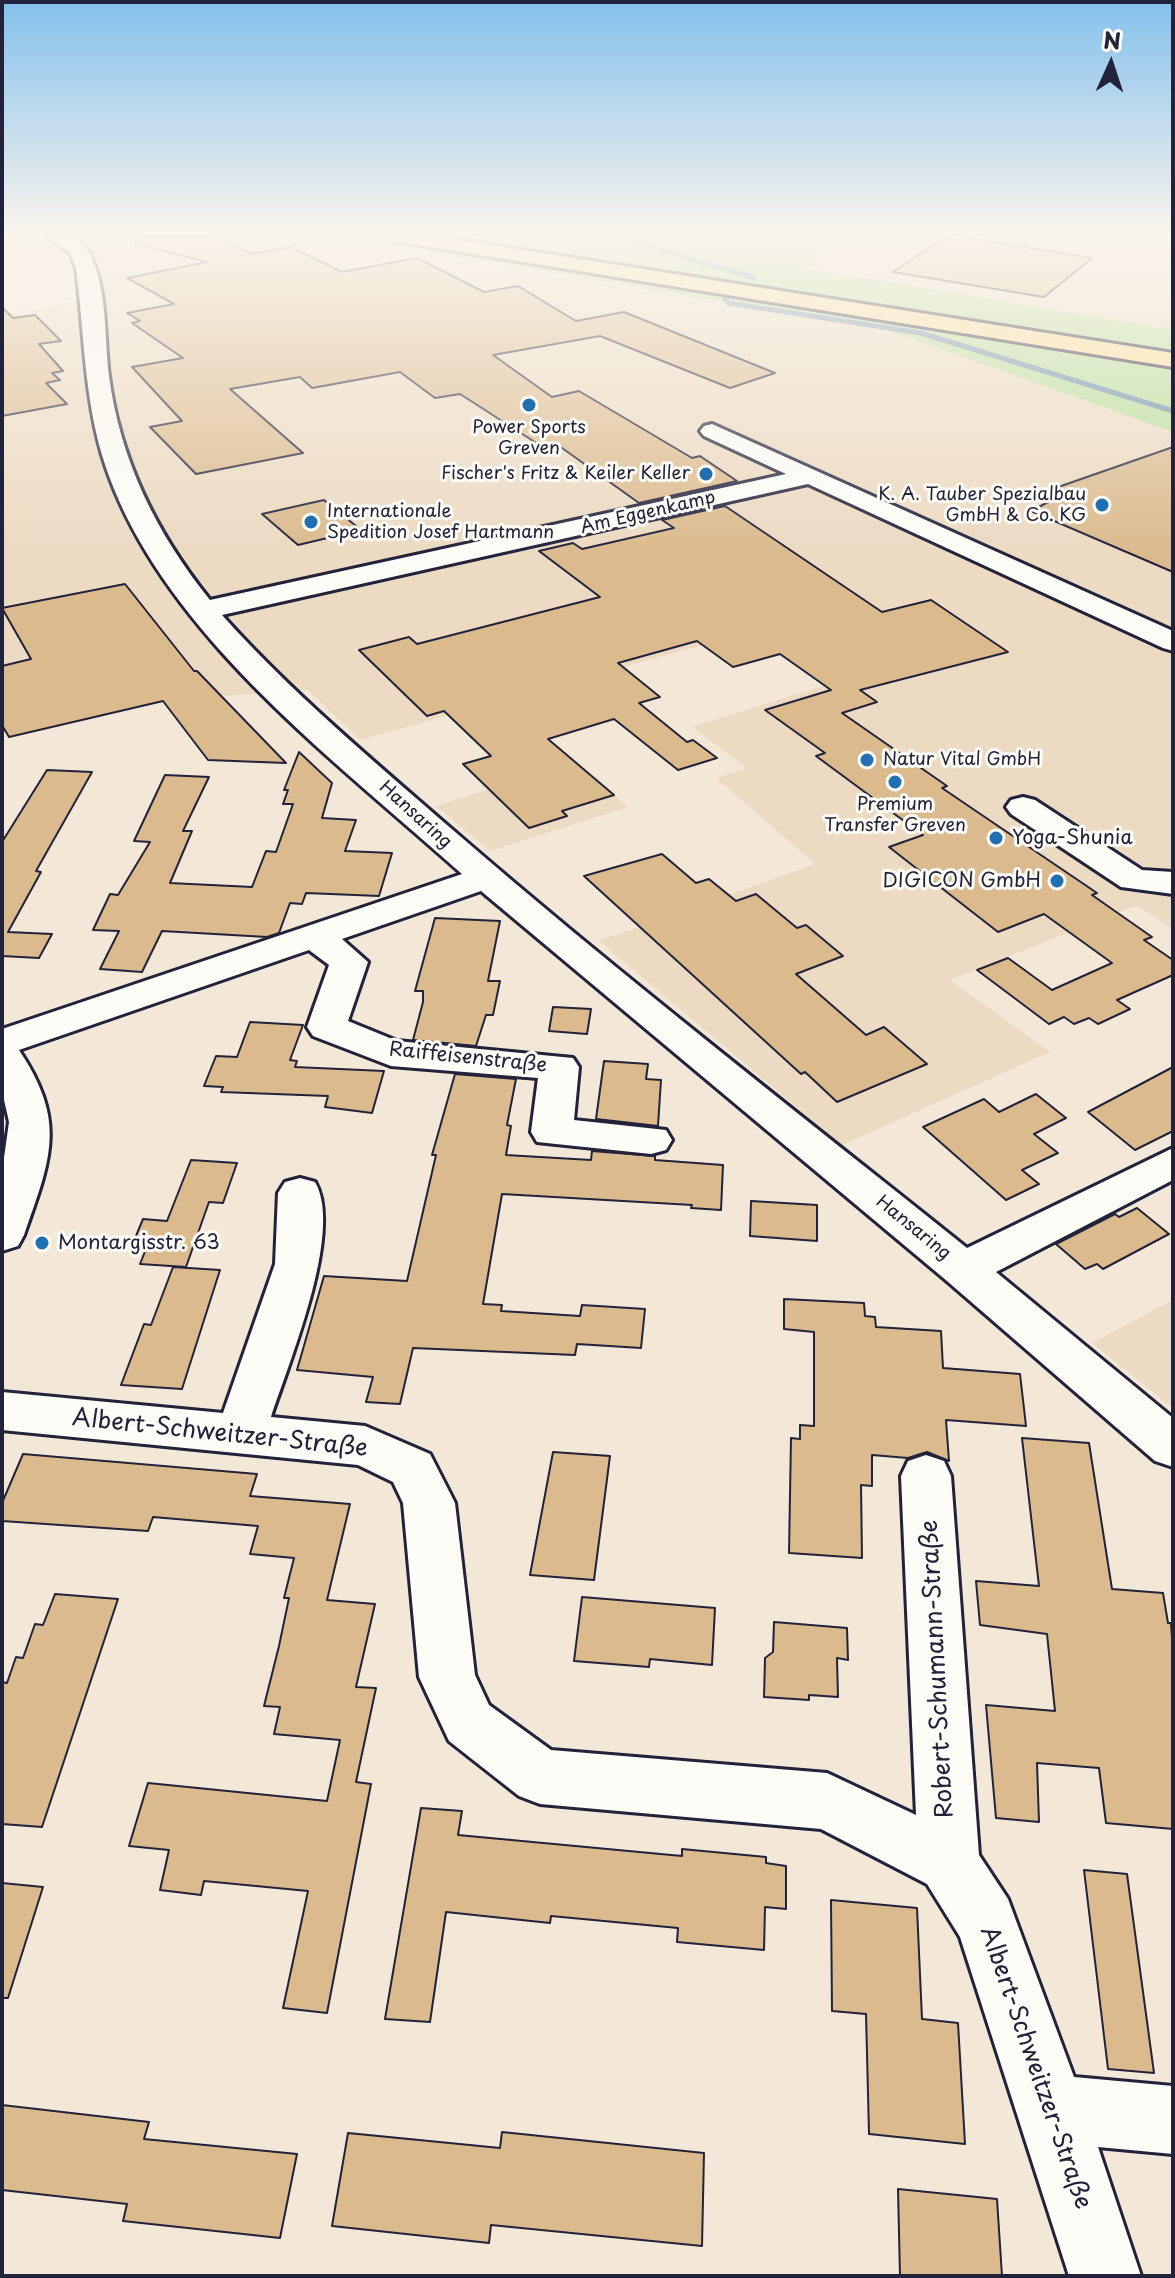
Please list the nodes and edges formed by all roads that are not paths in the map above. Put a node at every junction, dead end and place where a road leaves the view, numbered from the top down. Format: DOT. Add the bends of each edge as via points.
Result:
graph roads {
  1 [pos="93,341"];
  2 [pos="1057,341"];
  3 [pos="1173,360"];
  4 [pos="712,431"];
  5 [pos="811,476"];
  6 [pos="204,610"];
  7 [pos="1173,642"];
  8 [pos="1023,807"];
  9 [pos="485,878"];
  10 [pos="1173,883"];
  11 [pos="314,936"];
  12 [pos="2,1042"];
  13 [pos="2,1055"];
  14 [pos="651,1140"];
  15 [pos="1173,1162"];
  16 [pos="300,1193"];
  17 [pos="2,1235"];
  18 [pos="963,1269"];
  19 [pos="2,1411"];
  20 [pos="241,1432"];
  21 [pos="1173,1447"];
  22 [pos="926,1476"];
  23 [pos="949,1863"];
  24 [pos="1052,2109"];
  25 [pos="1173,2120"];
  26 [pos="1105,2276"];
  1 -- 6 [label="street, Hansaring" via="98,397 126,486 163,553"];
  2 -- 3 [label="main road"];
  4 -- 5 [label="street"];
  5 -- 6 [label="street, Am Eggenkamp"];
  5 -- 7 [label="street"];
  6 -- 9 [label="street, Hansaring" via="287,699"];
  8 -- 10 [label="street" via="1133,880"];
  9 -- 11 [label="street"];
  9 -- 18 [label="street, Hansaring"];
  11 -- 12 [label="street"];
  11 -- 14 [label="street, Raiffeisenstraße" via="349,962 327,1027 391,1053 559,1067 552,1132"];
  13 -- 17 [label="street" via="27,1095 32,1118 23,1175"];
  15 -- 18 [label="street, Hansaring"];
  16 -- 20 [label="street" via="298,1264"];
  18 -- 21 [label="street, Hansaring"];
  19 -- 20 [label="street, Albert-Schweitzer-Straße"];
  20 -- 23 [label="street, Albert-Schweitzer-Straße" via="365,1446 412,1468 429,1503 447,1677 469,1723 540,1777 827,1801"];
  22 -- 23 [label="street, Robert-Schumann-Straße"];
  23 -- 24 [label="street, Albert-Schweitzer-Straße" via="986,1921"];
  24 -- 25 [label="street"];
  24 -- 26 [label="street, Albert-Schweitzer-Straße"];
}
